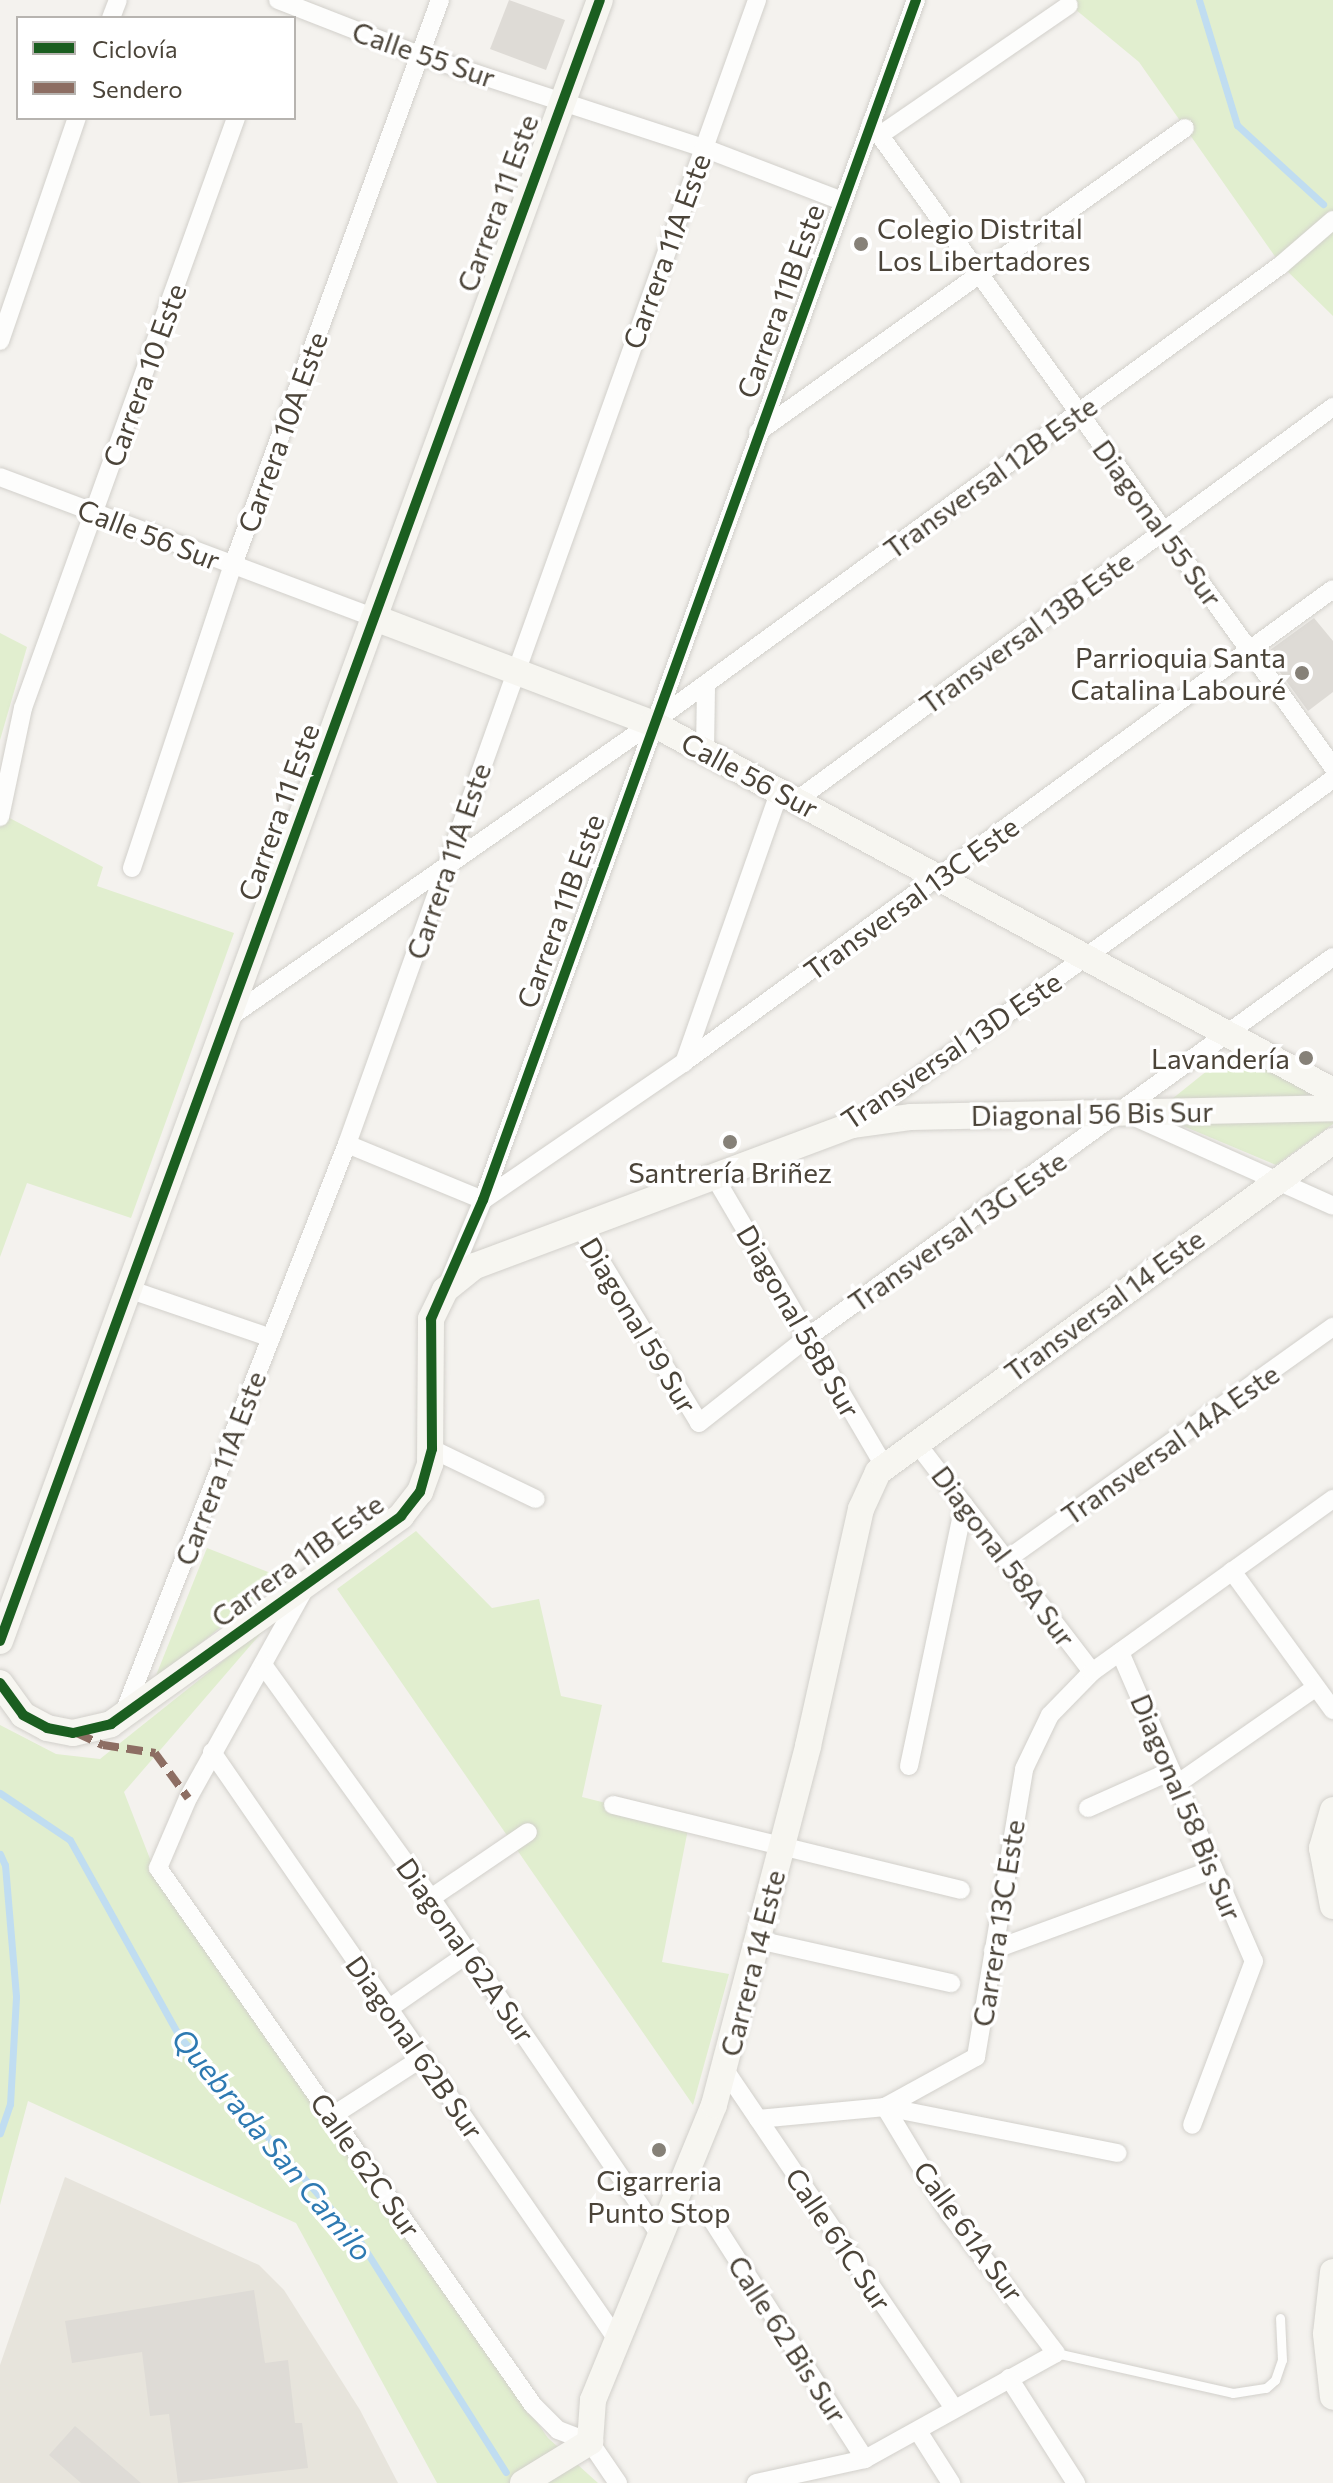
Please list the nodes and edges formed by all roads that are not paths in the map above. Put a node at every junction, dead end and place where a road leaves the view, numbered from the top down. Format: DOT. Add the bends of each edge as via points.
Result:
graph roads {
  1 [pos="278,0"];
  2 [pos="440,0"];
  3 [pos="600,0"];
  4 [pos="757,0"];
  5 [pos="916,0"];
  6 [pos="1069,5"];
  7 [pos="419,55"];
  8 [pos="560,99"];
  9 [pos="76,120"];
  10 [pos="235,120"];
  11 [pos="1185,128"];
  12 [pos="875,129"];
  13 [pos="704,148"];
  14 [pos="842,201"];
  15 [pos="1330,224"];
  16 [pos="979,274"];
  17 [pos="0,341"];
  18 [pos="1333,407"];
  19 [pos="1079,413"];
  20 [pos="758,432"];
  21 [pos="0,477"];
  22 [pos="95,513"];
  23 [pos="1164,531"];
  24 [pos="233,565"];
  25 [pos="1333,589"];
  26 [pos="375,618"];
  27 [pos="1249,651"];
  28 [pos="515,671"];
  29 [pos="706,684"];
  30 [pos="652,723"];
  31 [pos="705,751"];
  32 [pos="1333,767"];
  33 [pos="1333,779"];
  34 [pos="789,795"];
  35 [pos="0,817"];
  36 [pos="446,867"];
  37 [pos="132,868"];
  38 [pos="940,878"];
  39 [pos="1086,957"];
  40 [pos="1333,957"];
  41 [pos="227,1019"];
  42 [pos="1230,1035"];
  43 [pos="683,1063"];
  44 [pos="1333,1091"];
  45 [pos="1333,1108"];
  46 [pos="1124,1112"];
  47 [pos="852,1125"];
  48 [pos="1333,1141"];
  49 [pos="347,1144"];
  50 [pos="714,1176"];
  51 [pos="1277,1181"];
  52 [pos="483,1200"];
  53 [pos="1333,1206"];
  54 [pos="580,1227"];
  55 [pos="128,1289"];
  56 [pos="445,1290"];
  57 [pos="1333,1327"];
  58 [pos="808,1337"];
  59 [pos="271,1338"];
  60 [pos="699,1423"];
  61 [pos="915,1441"];
  62 [pos="432,1449"];
  63 [pos="881,1469"];
  64 [pos="536,1499"];
  65 [pos="1333,1499"];
  66 [pos="964,1505"];
  67 [pos="1006,1560"];
  68 [pos="1232,1571"];
  69 [pos="308,1582"];
  70 [pos="0,1641"];
  71 [pos="1120,1652"];
  72 [pos="264,1666"];
  73 [pos="1092,1672"];
  74 [pos="1315,1688"];
  75 [pos="3,1697"];
  76 [pos="1333,1710"];
  77 [pos="122,1717"];
  78 [pos="212,1752"];
  79 [pos="909,1766"];
  80 [pos="1174,1778"];
  81 [pos="613,1805"];
  82 [pos="1088,1808"];
  83 [pos="1331,1821"];
  84 [pos="528,1832"];
  85 [pos="782,1846"];
  86 [pos="1214,1869"];
  87 [pos="961,1890"];
  88 [pos="431,1898"];
  89 [pos="1333,1906"];
  90 [pos="758,1940"];
  91 [pos="993,1950"];
  92 [pos="469,1953"];
  93 [pos="951,1983"];
  94 [pos="388,2009"];
  95 [pos="976,2057"];
  96 [pos="422,2058"];
  97 [pos="725,2070"];
  98 [pos="885,2107"];
  99 [pos="332,2116"];
  100 [pos="758,2119"];
  101 [pos="1192,2125"];
  102 [pos="1117,2153"];
  103 [pos="712,2220"];
  104 [pos="662,2238"];
  105 [pos="1333,2272"];
  106 [pos="1280,2318"];
  107 [pos="618,2341"];
  108 [pos="1056,2353"];
  109 [pos="1009,2378"];
  110 [pos="1333,2397"];
  111 [pos="954,2408"];
  112 [pos="918,2431"];
  113 [pos="590,2442"];
  114 [pos="865,2459"];
  115 [pos="824,2476"];
  116 [pos="523,2483"];
  117 [pos="618,2483"];
  118 [pos="756,2483"];
  119 [pos="951,2483"];
  120 [pos="1076,2483"];
  1 -- 7 [label="street, Calle 55 Sur"];
  2 -- 7 [label="street, Carrera 10A Este"];
  3 -- 8 [label="street, Carrera 11 Este"];
  4 -- 13 [label="street, Carrera 11A Este"];
  5 -- 12 [label="street, Carrera 11B Este"];
  6 -- 12 [label="street"];
  7 -- 8 [label="street, Calle 55 Sur"];
  7 -- 24 [label="street, Carrera 10A Este"];
  8 -- 13 [label="street, Calle 55 Sur"];
  8 -- 26 [label="street, Carrera 11 Este"];
  9 -- 17 [label="street"];
  10 -- 22 [label="street, Carrera 10 Este"];
  11 -- 16 [label="street"];
  12 -- 14 [label="street, Carrera 11B Este"];
  12 -- 16 [label="street, Diagonal 55 Sur"];
  13 -- 14 [label="street, Calle 55 Sur"];
  13 -- 28 [label="street, Carrera 11A Este"];
  14 -- 20 [label="street, Carrera 11B Este"];
  15 -- 19 [label="street, Transversal 12B Este"];
  16 -- 19 [label="street, Diagonal 55 Sur"];
  16 -- 20 [label="street"];
  18 -- 23 [label="street, Transversal 13B Este"];
  19 -- 23 [label="street, Diagonal 55 Sur"];
  19 -- 29 [label="street, Transversal 12B Este"];
  20 -- 30 [label="street, Carrera 11B Este"];
  21 -- 22 [label="street, Calle 56 Sur"];
  22 -- 24 [label="street, Calle 56 Sur"];
  22 -- 35 [label="street, Carrera 10 Este" via="23,708"];
  23 -- 27 [label="street, Diagonal 55 Sur"];
  23 -- 34 [label="street, Transversal 13B Este"];
  24 -- 26 [label="street, Calle 56 Sur"];
  24 -- 37 [label="street, Carrera 10A Este"];
  25 -- 27 [label="street, Transversal 13C Este"];
  26 -- 28 [label="street, Calle 56 Sur"];
  26 -- 41 [label="street, Carrera 11 Este"];
  27 -- 32 [label="street, Diagonal 55 Sur"];
  27 -- 38 [label="street, Transversal 13C Este"];
  28 -- 30 [label="street, Calle 56 Sur"];
  28 -- 36 [label="street, Carrera 11A Este"];
  29 -- 30 [label="street, Transversal 12B Este"];
  29 -- 31 [label="street"];
  30 -- 31 [label="street, Calle 56 Sur"];
  30 -- 36 [label="street, Transversal 12B Este"];
  30 -- 52 [label="street, Carrera 11B Este"];
  31 -- 34 [label="street, Calle 56 Sur"];
  33 -- 39 [label="street, Transversal 13D Este"];
  34 -- 38 [label="street, Calle 56 Sur"];
  34 -- 43 [label="street"];
  36 -- 41 [label="street, Transversal 12B Este"];
  36 -- 49 [label="street, Carrera 11A Este"];
  38 -- 39 [label="street, Calle 56 Sur"];
  38 -- 43 [label="street, Transversal 13C Este"];
  39 -- 42 [label="street, Calle 56 Sur"];
  39 -- 47 [label="street, Transversal 13D Este"];
  40 -- 42 [label="street, Transversal 13G Este"];
  41 -- 55 [label="street, Carrera 11 Este"];
  42 -- 44 [label="street, Calle 56 Sur"];
  42 -- 46 [label="street, Transversal 13G Este"];
  43 -- 52 [label="street, Transversal 13C Este"];
  45 -- 46 [label="street, Diagonal 56 Bis Sur"];
  46 -- 47 [label="street, Diagonal 56 Bis Sur" via="911,1117"];
  46 -- 51 [label="street"];
  46 -- 58 [label="street, Transversal 13G Este"];
  47 -- 50 [label="street, Transversal 13D Este"];
  48 -- 51 [label="street, Transversal 14 Este"];
  49 -- 52 [label="street"];
  49 -- 59 [label="street, Carrera 11A Este"];
  50 -- 54 [label="street, Transversal 13D Este"];
  50 -- 58 [label="street, Diagonal 58B Sur"];
  51 -- 53 [label="street"];
  51 -- 61 [label="street, Transversal 14 Este"];
  52 -- 56 [label="street, Carrera 11B Este"];
  54 -- 56 [label="street, Transversal 13D Este" via="475,1266"];
  54 -- 60 [label="street, Diagonal 59 Sur"];
  55 -- 59 [label="street"];
  55 -- 70 [label="street, Carrera 11 Este"];
  56 -- 62 [label="street, Carrera 11B Este" via="431,1319 428,1341"];
  57 -- 67 [label="street, Transversal 14A Este"];
  58 -- 60 [label="street, Transversal 13G Este"];
  58 -- 63 [label="street, Diagonal 58B Sur"];
  59 -- 77 [label="street, Carrera 11A Este"];
  61 -- 63 [label="street, Transversal 14 Este"];
  61 -- 66 [label="street, Diagonal 58A Sur"];
  62 -- 64 [label="street"];
  62 -- 69 [label="street, Carrera 11B Este" via="426,1478 411,1505"];
  63 -- 85 [label="street, Carrera 14 Este" via="861,1509"];
  65 -- 68 [label="street, Carrera 13C Este"];
  66 -- 67 [label="street, Diagonal 58A Sur"];
  66 -- 79 [label="street"];
  67 -- 73 [label="street, Diagonal 58A Sur"];
  68 -- 71 [label="street, Carrera 13C Este"];
  68 -- 74 [label="street"];
  69 -- 72 [label="street"];
  69 -- 77 [label="street, Carrera 11B Este"];
  71 -- 73 [label="street, Carrera 13C Este"];
  71 -- 80 [label="street, Diagonal 58 Bis Sur"];
  72 -- 78 [label="street"];
  72 -- 88 [label="street, Diagonal 62A Sur"];
  73 -- 91 [label="street, Carrera 13C Este" via="1062,1699 1039,1732 1020,1789"];
  74 -- 76 [label="street"];
  74 -- 80 [label="street"];
  75 -- 77 [label="street" via="35,1723 59,1732 86,1732"];
  78 -- 94 [label="street, Diagonal 62B Sur"];
  78 -- 99 [label="street, Calle 62C Sur" via="158,1868"];
  80 -- 82 [label="street"];
  80 -- 86 [label="street, Diagonal 58 Bis Sur"];
  81 -- 85 [label="street"];
  83 -- 89 [label="street" via="1324,1870"];
  84 -- 88 [label="street"];
  85 -- 87 [label="street"];
  85 -- 90 [label="street, Carrera 14 Este"];
  86 -- 91 [label="street"];
  86 -- 101 [label="street, Diagonal 58 Bis Sur" via="1254,1961"];
  88 -- 92 [label="street, Diagonal 62A Sur"];
  90 -- 93 [label="street"];
  90 -- 97 [label="street, Carrera 14 Este"];
  91 -- 95 [label="street, Carrera 13C Este"];
  92 -- 94 [label="street"];
  92 -- 104 [label="street, Diagonal 62A Sur"];
  94 -- 96 [label="street, Diagonal 62B Sur"];
  95 -- 98 [label="street, Calle 61A Sur"];
  96 -- 99 [label="street"];
  96 -- 107 [label="street, Diagonal 62B Sur"];
  97 -- 100 [label="street, Calle 61C Sur"];
  97 -- 104 [label="street, Carrera 14 Este"];
  98 -- 100 [label="street, Calle 61A Sur"];
  98 -- 102 [label="street, Calle 61A Sur"];
  98 -- 108 [label="street, Calle 61A Sur" via="949,2213"];
  99 -- 113 [label="street, Calle 62C Sur" via="533,2405 558,2430"];
  100 -- 111 [label="street, Calle 61C Sur"];
  103 -- 114 [label="street, Calle 62 Bis Sur"];
  104 -- 107 [label="street, Carrera 14 Este"];
  105 -- 110 [label="street" via="1326,2334"];
  106 -- 108 [label="lane" via="1282,2360 1266,2388 1233,2393"];
  107 -- 113 [label="street, Carrera 14 Este" via="590,2414"];
  108 -- 109 [label="street"];
  109 -- 111 [label="street"];
  109 -- 120 [label="street"];
  111 -- 112 [label="street"];
  112 -- 114 [label="street"];
  112 -- 119 [label="street"];
  113 -- 116 [label="street"];
  113 -- 117 [label="street"];
  114 -- 115 [label="street"];
  115 -- 118 [label="street"];
}
